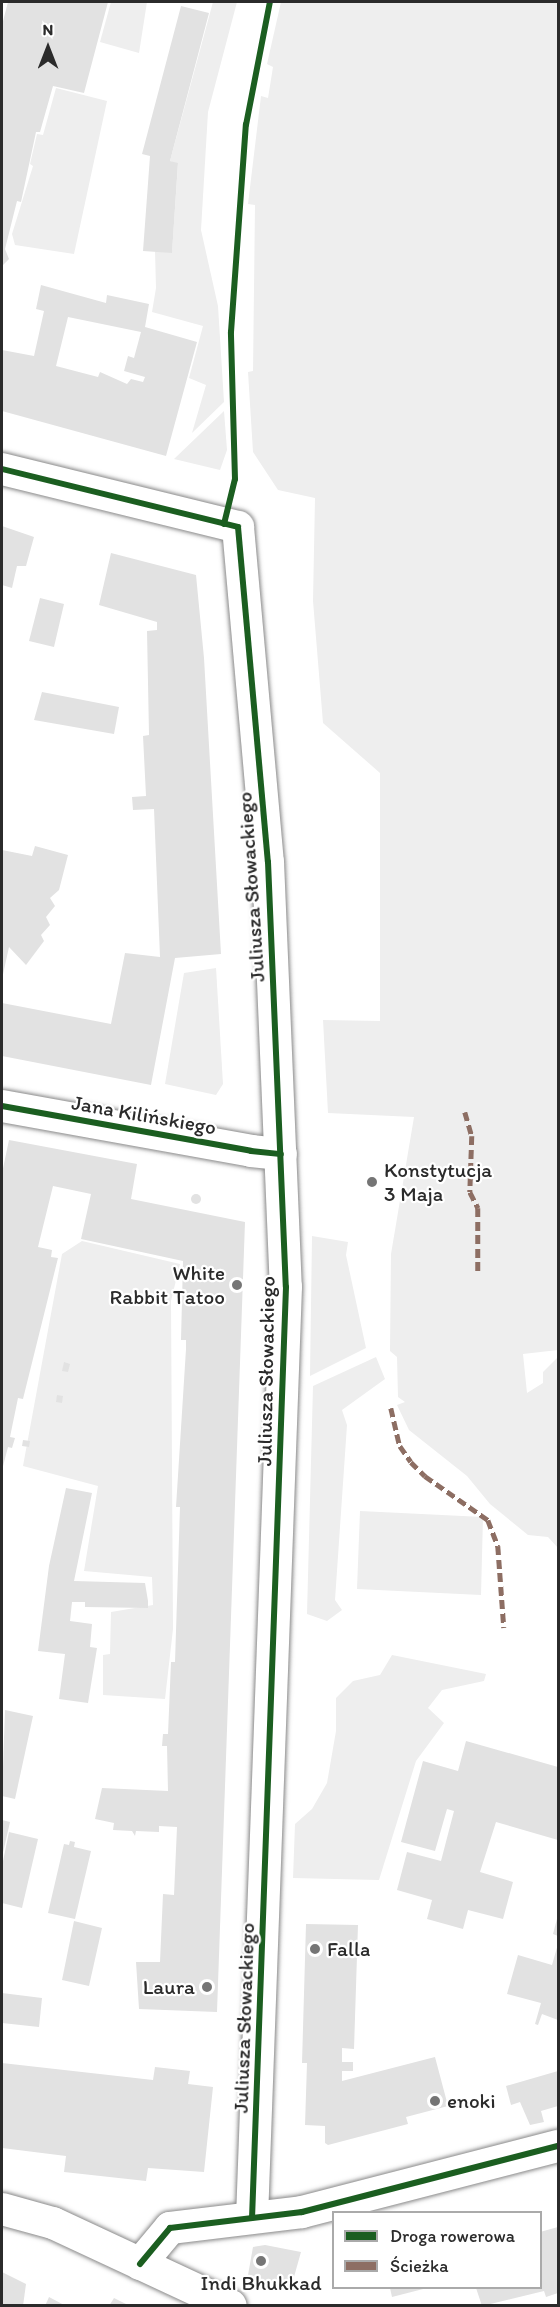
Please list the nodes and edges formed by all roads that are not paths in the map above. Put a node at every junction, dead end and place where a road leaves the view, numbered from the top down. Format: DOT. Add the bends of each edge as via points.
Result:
graph roads {
  1 [pos="2,469"];
  2 [pos="2,1106"];
  3 [pos="282,1154"];
  4 [pos="558,2146"];
  5 [pos="2,2209"];
  6 [pos="252,2217"];
  7 [pos="140,2264"];
  8 [pos="231,2306"];
  1 -- 3 [label="street, Juliusza Słowackiego" via="238,527 268,862"];
  2 -- 3 [label="street, Jana Kilińskiego"];
  3 -- 6 [label="street, Juliusza Słowackiego" via="285,1311"];
  4 -- 6 [label="street" via="302,2212"];
  5 -- 7 [label="street" via="54,2223"];
  6 -- 7 [label="street" via="170,2228"];
  7 -- 8 [label="street"];
}
